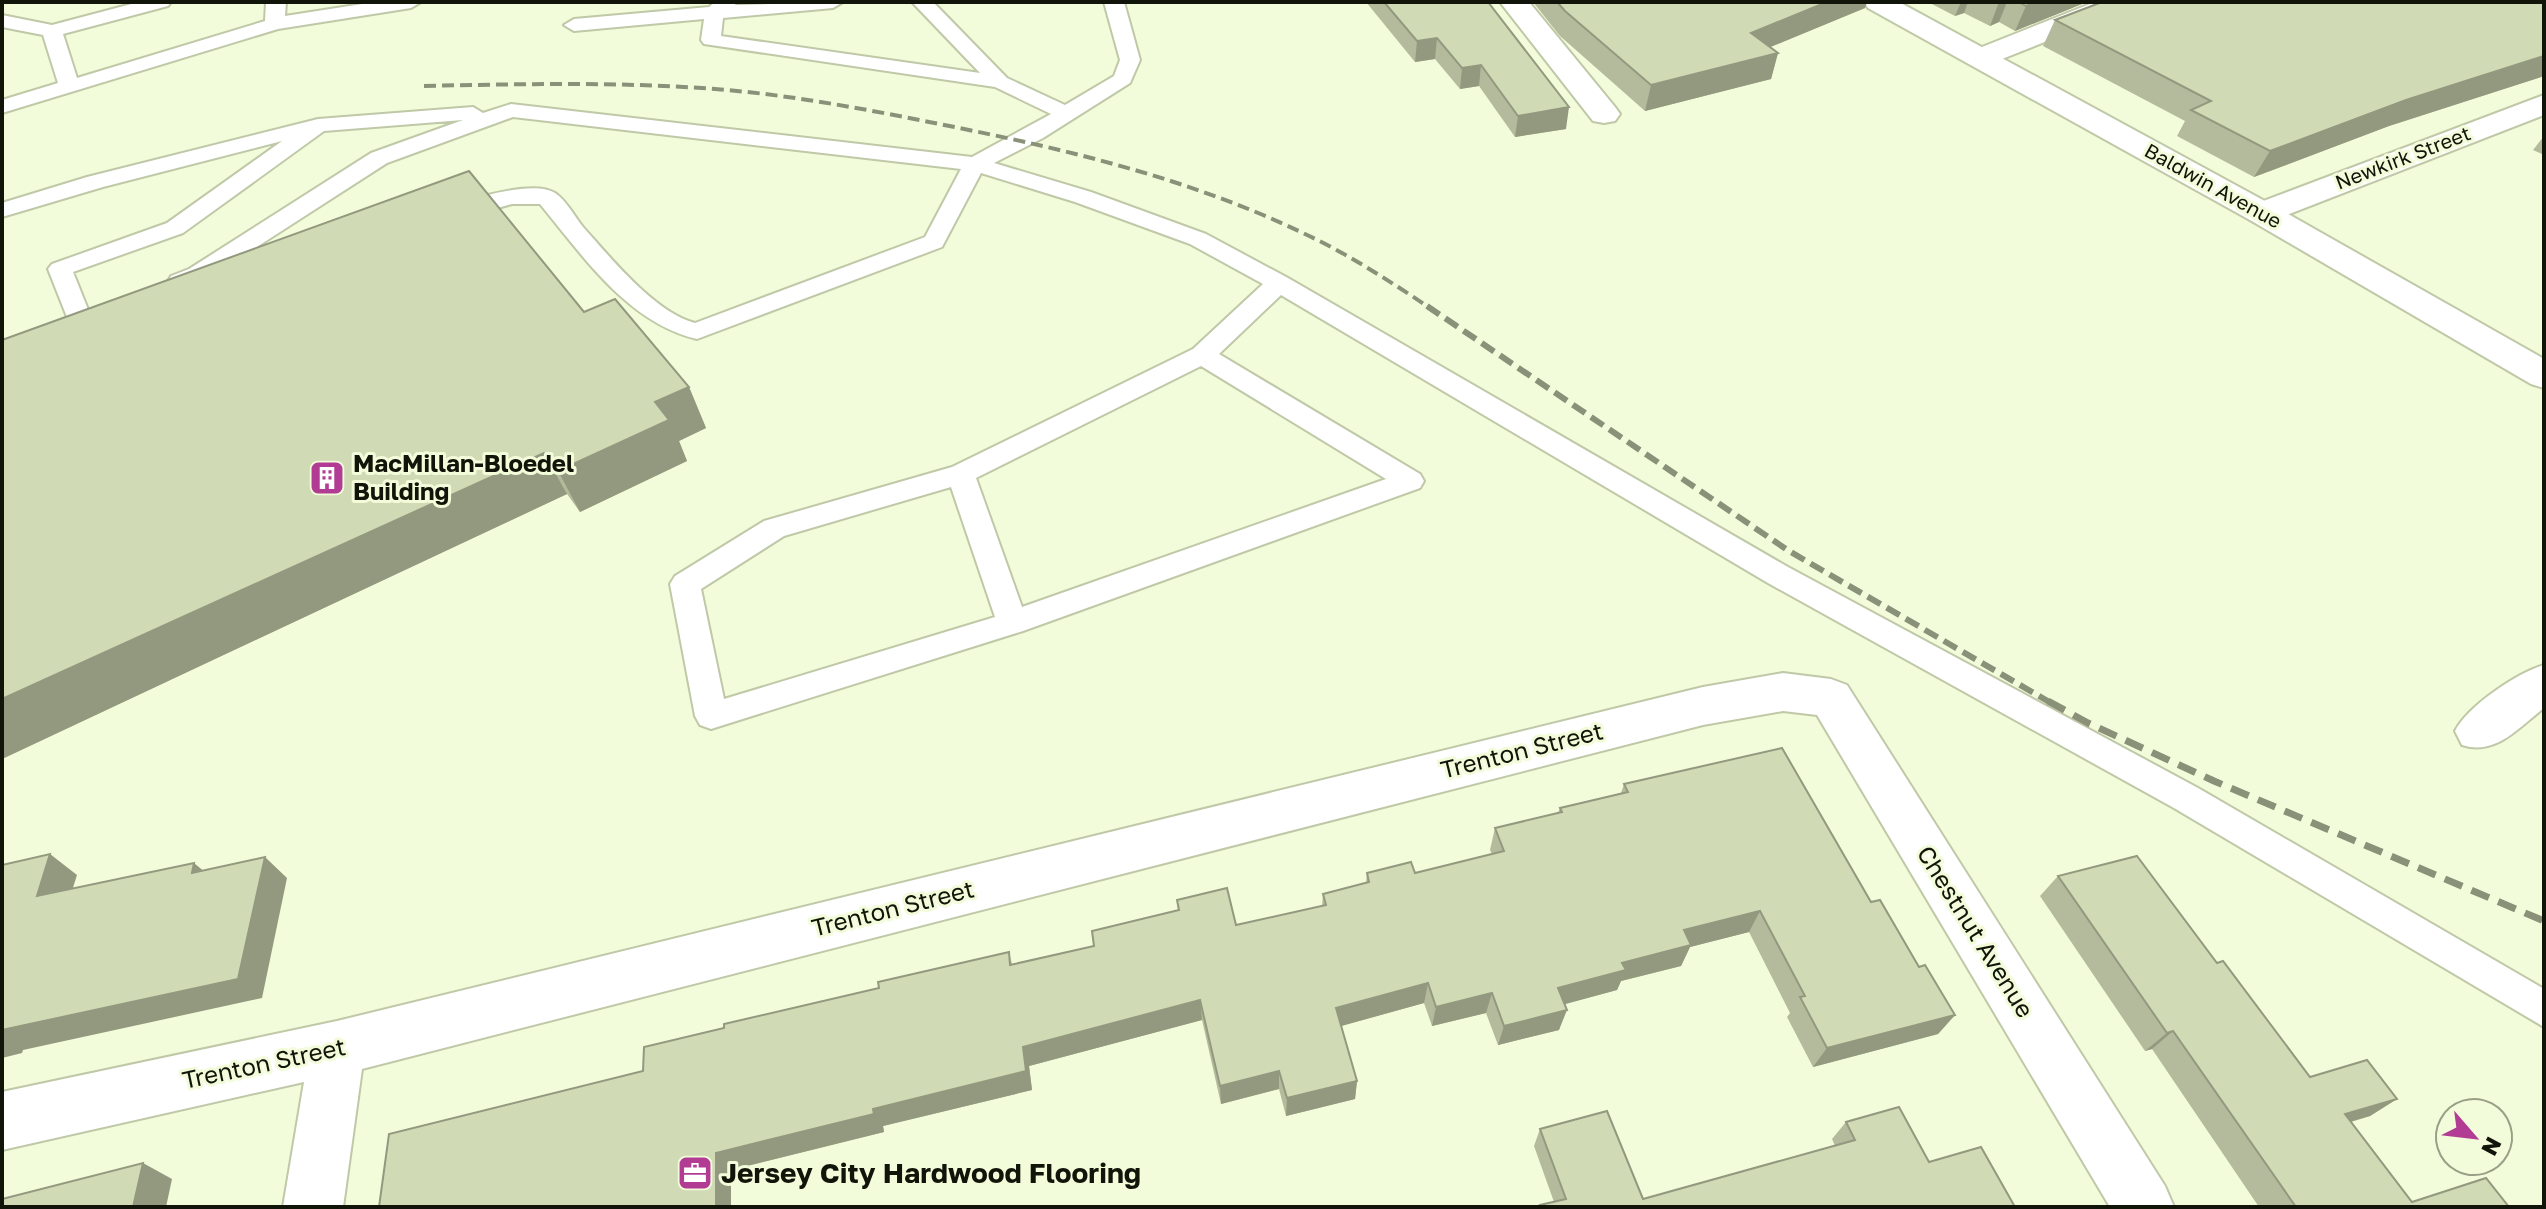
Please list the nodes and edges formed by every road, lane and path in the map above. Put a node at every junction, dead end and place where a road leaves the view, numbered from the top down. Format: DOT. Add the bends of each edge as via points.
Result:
graph roads {
  1 [pos="18,2"];
  2 [pos="161,2"];
  3 [pos="276,2"];
  4 [pos="411,2"];
  5 [pos="833,2"];
  6 [pos="922,2"];
  7 [pos="1114,2"];
  8 [pos="1514,2"];
  9 [pos="1878,2"];
  10 [pos="2120,2"];
  11 [pos="384,4"];
  12 [pos="714,6"];
  13 [pos="2,12"];
  14 [pos="2,21"];
  15 [pos="275,24"];
  16 [pos="574,25"];
  17 [pos="52,31"];
  18 [pos="1982,57"];
  19 [pos="1000,82"];
  20 [pos="70,87"];
  21 [pos="2544,104"];
  22 [pos="2,107"];
  23 [pos="511,110"];
  24 [pos="1067,114"];
  25 [pos="1604,114"];
  26 [pos="318,125"];
  27 [pos="975,164"];
  28 [pos="2,210"];
  29 [pos="2262,213"];
  30 [pos="434,220"];
  31 [pos="1279,283"];
  32 [pos="154,290"];
  33 [pos="53,327"];
  34 [pos="1202,355"];
  35 [pos="2544,375"];
  36 [pos="961,474"];
  37 [pos="1012,623"];
  38 [pos="2544,683"];
  39 [pos="1783,692"];
  40 [pos="2479,731"];
  41 [pos="2544,1009"];
  42 [pos="337,1048"];
  43 [pos="2,1121"];
  44 [pos="313,1207"];
  45 [pos="2144,1207"];
  1 -- 13 [label="lane"];
  2 -- 17 [label="lane"];
  3 -- 15 [label="lane"];
  4 -- 11 [label="lane"];
  5 -- 12 [label="lane"];
  6 -- 19 [label="lane"];
  7 -- 24 [label="lane" via="1130,60 1123,79"];
  8 -- 25 [label="street"];
  9 -- 18 [label="street, Baldwin Avenue"];
  10 -- 18 [label="street"];
  11 -- 15 [label="lane"];
  12 -- 16 [label="lane"];
  12 -- 19 [label="lane" via="711,40"];
  14 -- 17 [label="lane"];
  15 -- 20 [label="lane"];
  17 -- 20 [label="lane"];
  18 -- 29 [label="street, Baldwin Avenue"];
  19 -- 24 [label="lane"];
  20 -- 22 [label="lane"];
  21 -- 29 [label="street, Newkirk Street"];
  23 -- 26 [label="lane"];
  23 -- 27 [label="lane"];
  23 -- 32 [label="lane" via="379,158 198,274"];
  24 -- 27 [label="lane"];
  26 -- 28 [label="lane"];
  26 -- 33 [label="lane" via="175,228 60,269 86,314"];
  27 -- 30 [label="lane" via="934,242 697,331 662,317 591,253 547,198 477,204"];
  27 -- 31 [label="lane" via="1198,239"];
  29 -- 35 [label="street, Baldwin Avenue"];
  31 -- 34 [label="lane"];
  31 -- 41 [label="lane" via="1778,575 2186,798"];
  34 -- 36 [label="lane"];
  34 -- 37 [label="lane" via="1410,481"];
  36 -- 37 [label="lane"];
  36 -- 37 [label="lane" via="774,528 685,584 711,716"];
  38 -- 40 [label="street"];
  39 -- 42 [label="street, Trenton Street" via="1687,710"];
  39 -- 45 [label="street, Chestnut Avenue" via="1831,698"];
  42 -- 43 [label="street, Trenton Street"];
  42 -- 44 [label="street"];
}
